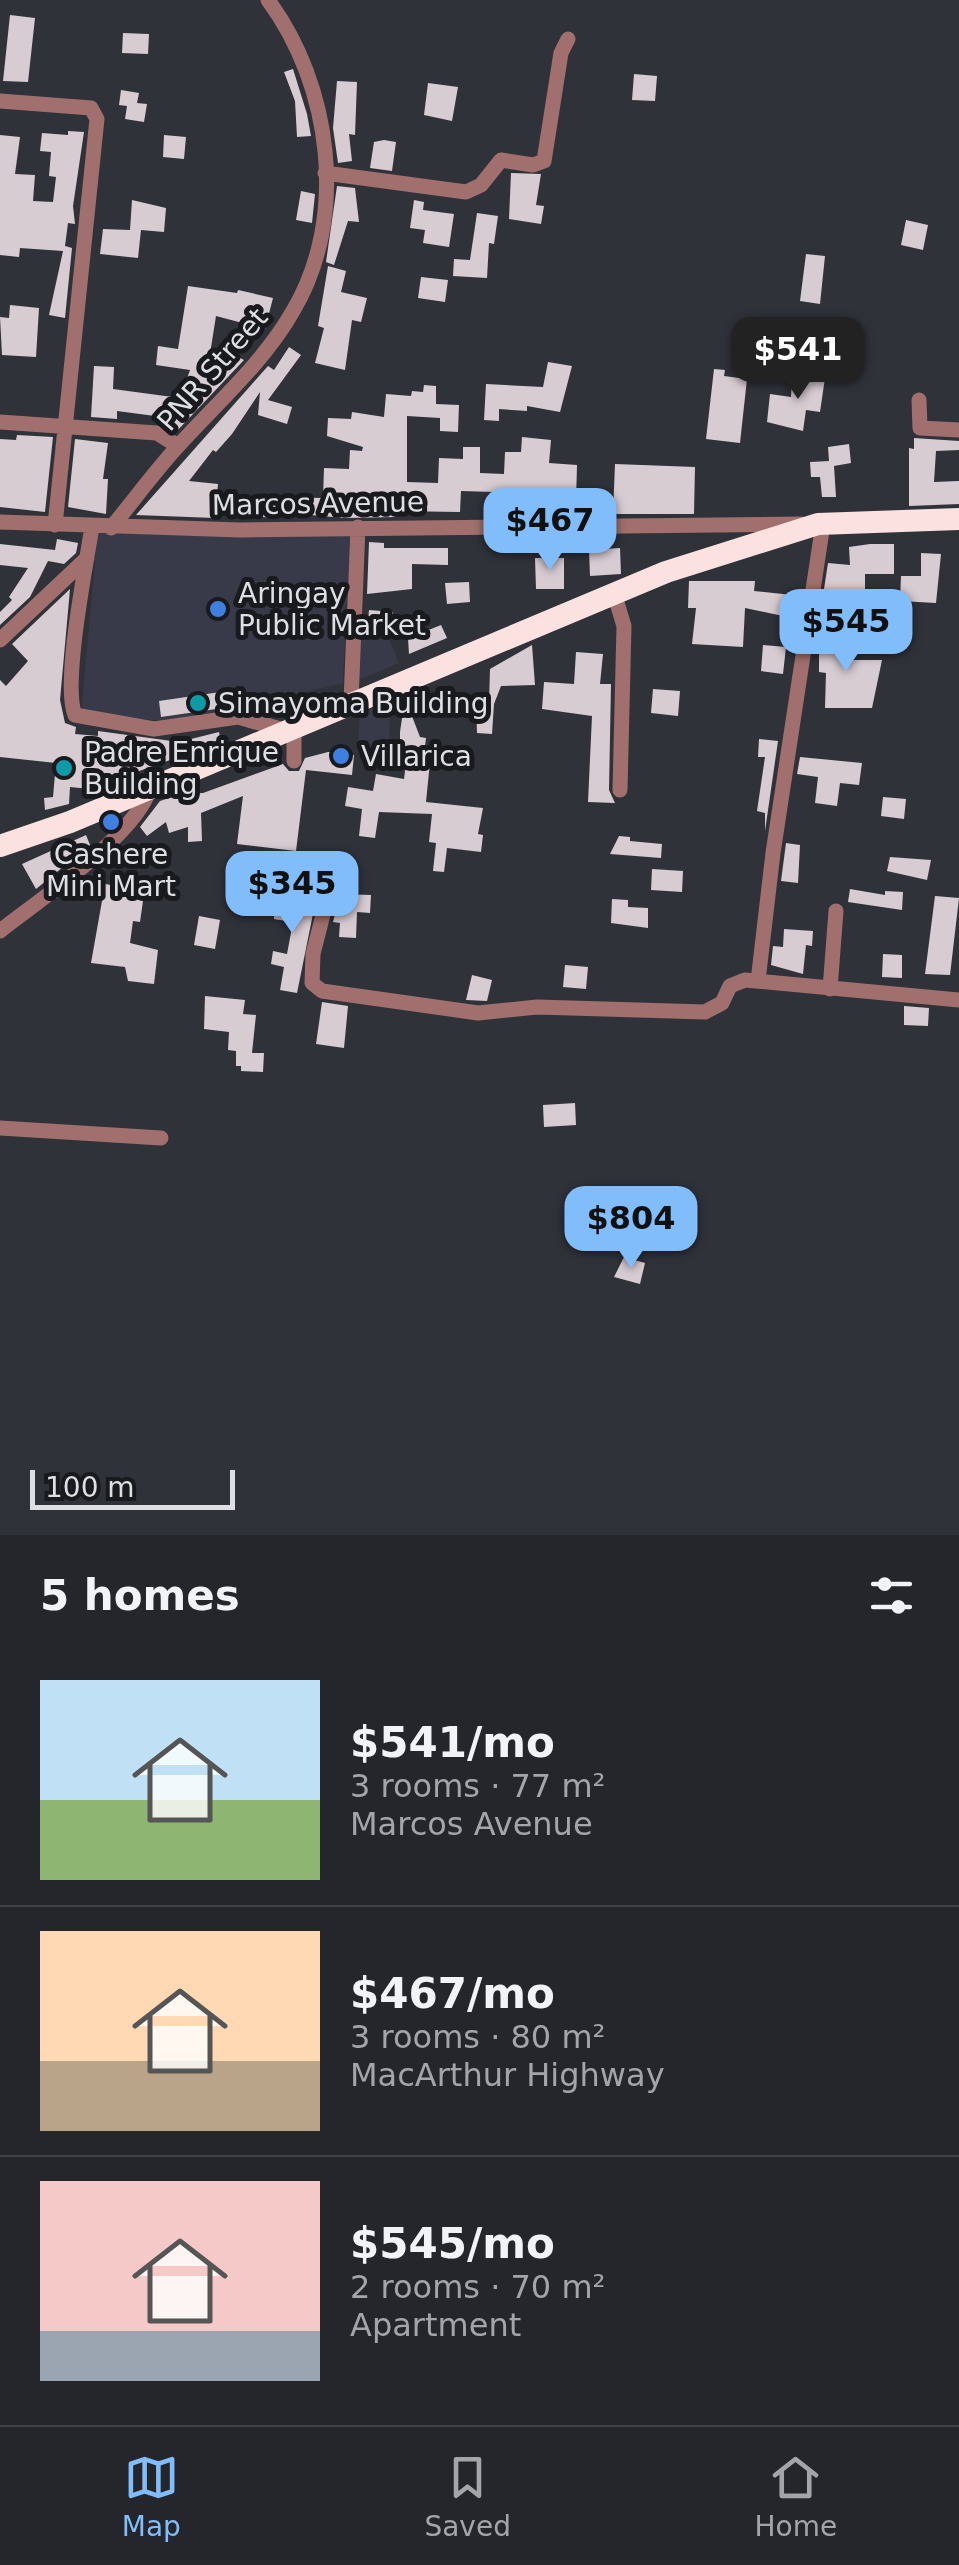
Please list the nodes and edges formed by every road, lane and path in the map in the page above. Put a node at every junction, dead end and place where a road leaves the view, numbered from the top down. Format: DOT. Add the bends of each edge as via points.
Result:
graph roads {
  1 [pos="268,0"];
  2 [pos="568,39"];
  3 [pos="0,101"];
  4 [pos="325,174"];
  5 [pos="918,400"];
  6 [pos="0,422"];
  7 [pos="67,427"];
  8 [pos="959,430"];
  9 [pos="178,446"];
  10 [pos="959,520"];
  11 [pos="0,522"];
  12 [pos="820,524"];
  13 [pos="56,525"];
  14 [pos="358,527"];
  15 [pos="92,528"];
  16 [pos="111,528"];
  17 [pos="87,558"];
  18 [pos="614,593"];
  19 [pos="0,640"];
  20 [pos="352,702"];
  21 [pos="289,728"];
  22 [pos="294,761"];
  23 [pos="150,787"];
  24 [pos="620,790"];
  25 [pos="0,846"];
  26 [pos="328,895"];
  27 [pos="836,911"];
  28 [pos="0,931"];
  29 [pos="758,981"];
  30 [pos="830,988"];
  31 [pos="959,1000"];
  32 [pos="0,1128"];
  33 [pos="160,1138"];
  1 -- 4 [label="street, PNR Street" via="318,104"];
  2 -- 4 [label="street" via="544,161 501,160 482,186 466,192"];
  3 -- 7 [label="street" via="91,108 97,119"];
  4 -- 9 [label="street, PNR Street" via="321,237 294,310 243,379"];
  5 -- 8 [label="street" via="920,428"];
  6 -- 7 [label="street"];
  7 -- 9 [label="street" via="157,433"];
  7 -- 13 [label="street"];
  9 -- 16 [label="street, PNR Street"];
  10 -- 12 [label="highway"];
  11 -- 13 [label="street, Marcos Avenue"];
  12 -- 14 [label="street, Marcos Avenue"];
  12 -- 18 [label="highway"];
  12 -- 29 [label="street"];
  13 -- 15 [label="street, Marcos Avenue"];
  14 -- 16 [label="street, Marcos Avenue"];
  14 -- 20 [label="street"];
  15 -- 16 [label="street, Marcos Avenue"];
  15 -- 17 [label="street"];
  17 -- 19 [label="street"];
  17 -- 21 [label="street" via="71,702 80,720 154,729 238,717"];
  18 -- 20 [label="highway"];
  18 -- 24 [label="street" via="624,626"];
  20 -- 21 [label="highway"];
  21 -- 22 [label="street"];
  21 -- 23 [label="highway"];
  23 -- 25 [label="highway"];
  23 -- 28 [label="street" via="145,804 108,842"];
  26 -- 29 [label="street" via="312,963 312,983 322,991 478,1013 537,1007 676,1014 716,1009 736,982"];
  27 -- 30 [label="street"];
  29 -- 30 [label="street"];
  30 -- 31 [label="street"];
  32 -- 33 [label="street"];
}
